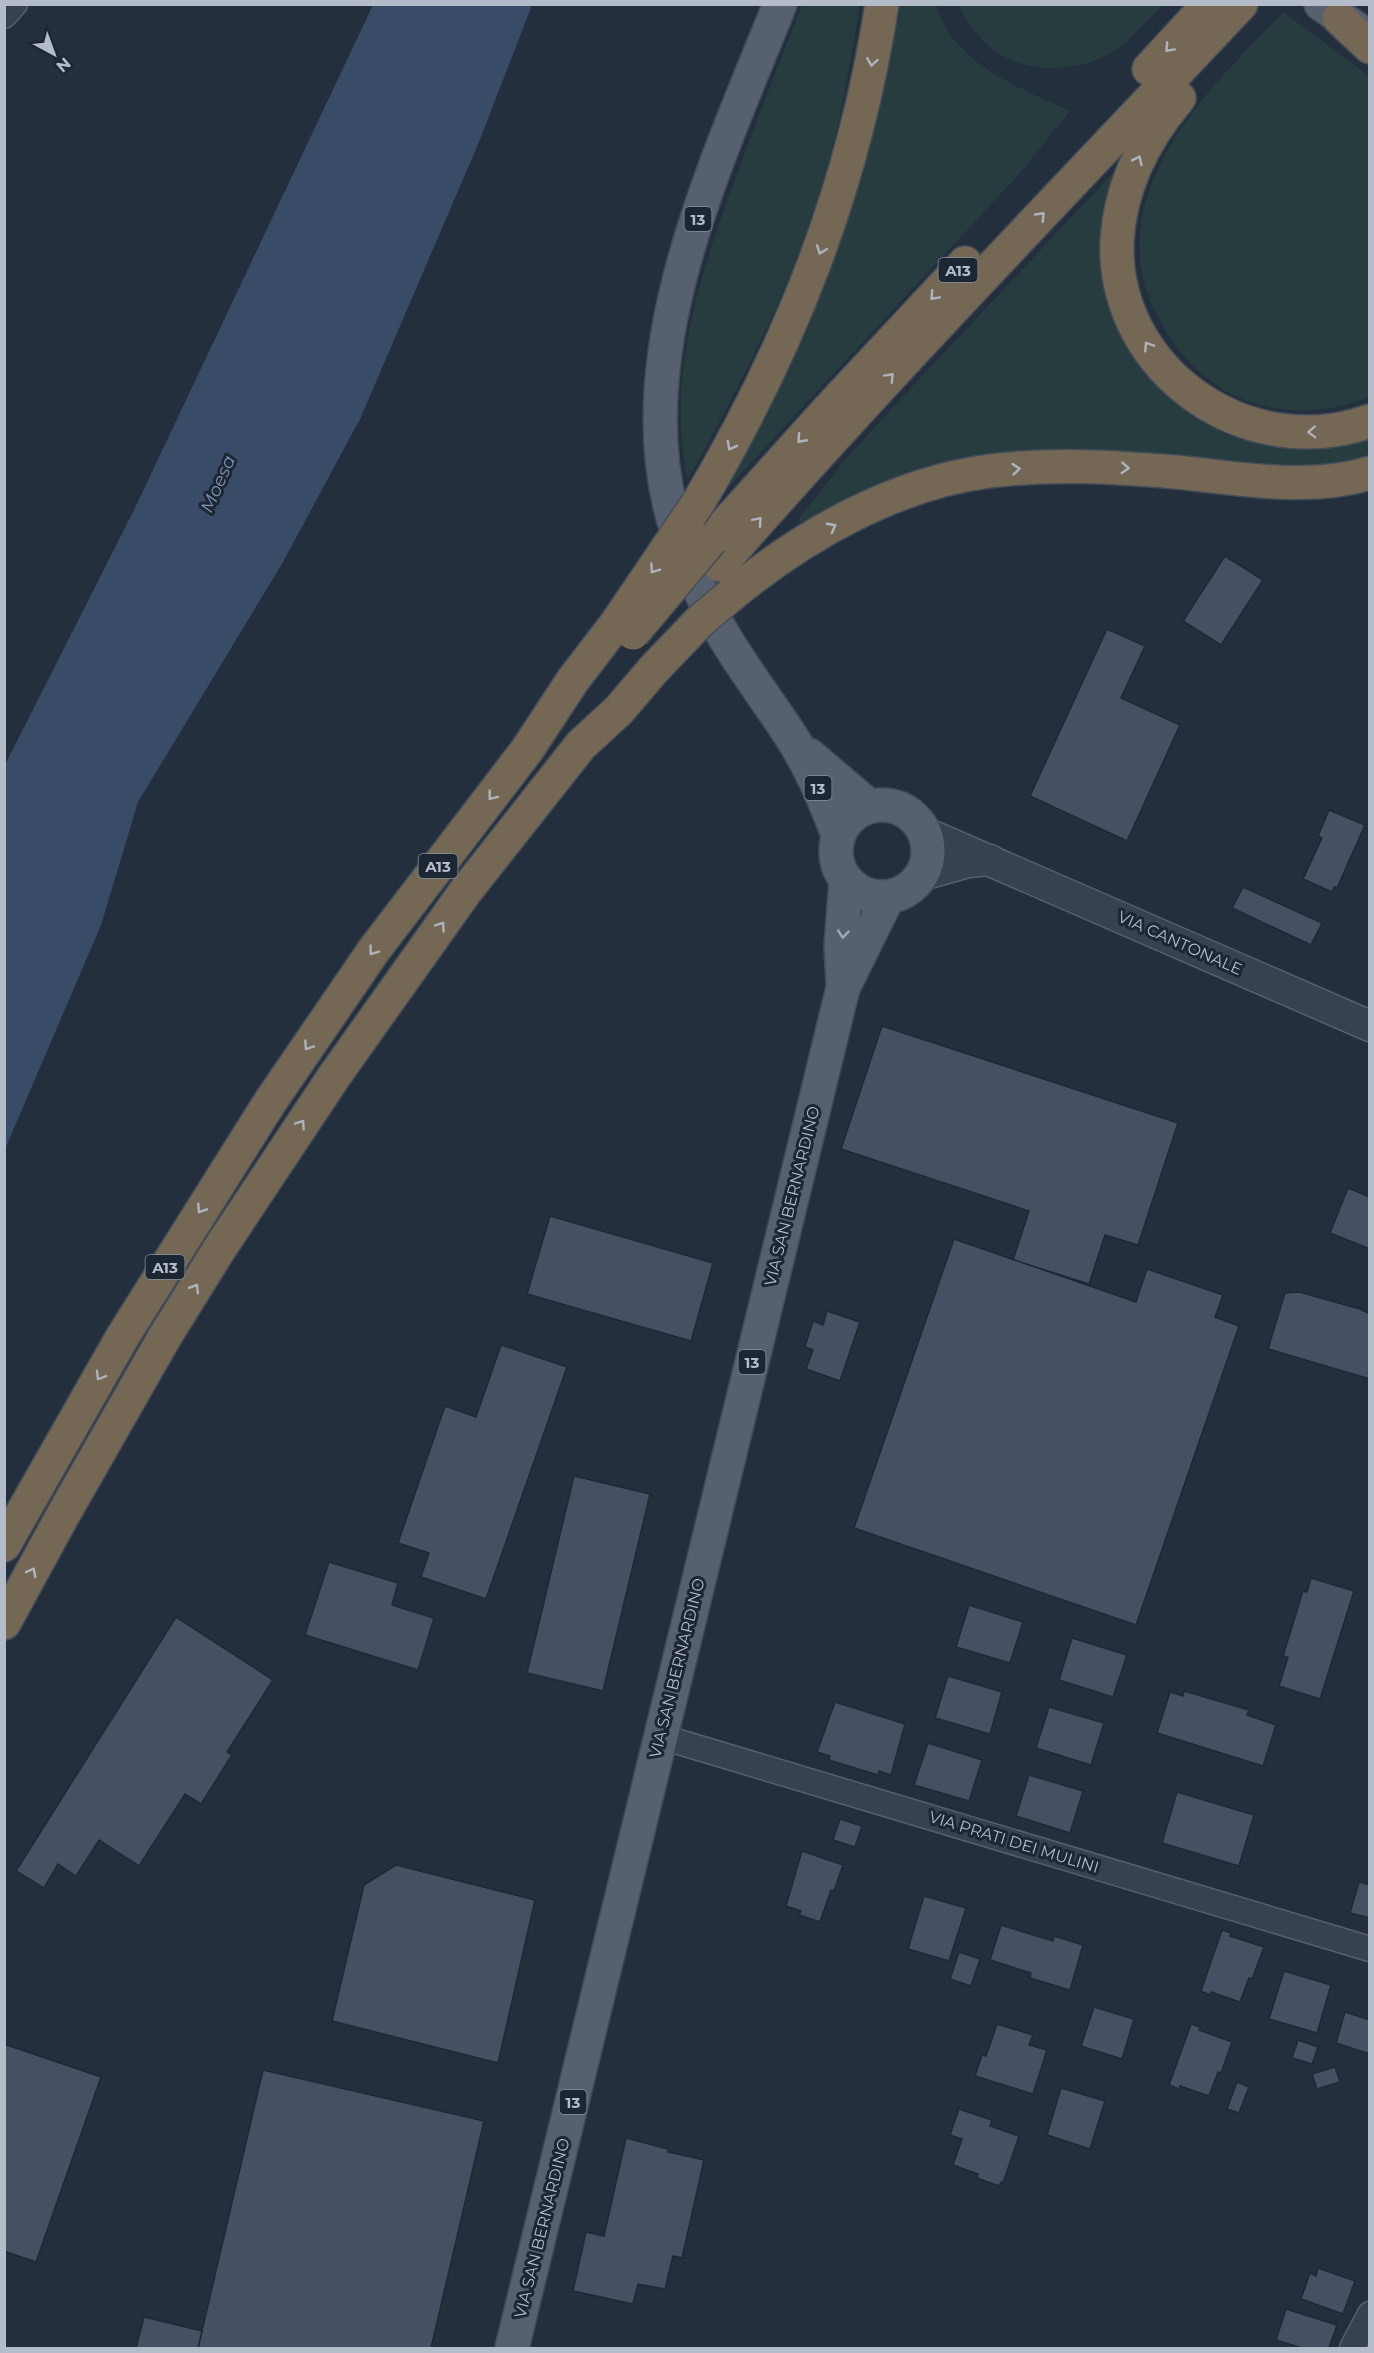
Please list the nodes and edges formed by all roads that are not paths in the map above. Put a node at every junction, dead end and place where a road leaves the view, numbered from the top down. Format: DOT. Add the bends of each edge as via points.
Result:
graph roads {
  1 [pos="15,4"];
  2 [pos="780,4"];
  3 [pos="882,4"];
  4 [pos="1209,4"];
  5 [pos="1241,4"];
  6 [pos="1263,5"];
  7 [pos="1330,11"];
  8 [pos="4,16"];
  9 [pos="1370,37"];
  10 [pos="1370,47"];
  11 [pos="1370,421"];
  12 [pos="1370,473"];
  13 [pos="721,567"];
  14 [pos="635,647"];
  15 [pos="794,742"];
  16 [pos="869,806"];
  17 [pos="926,833"];
  18 [pos="838,835"];
  19 [pos="990,860"];
  20 [pos="922,875"];
  21 [pos="846,880"];
  22 [pos="888,897"];
  23 [pos="843,987"];
  24 [pos="1370,1026"];
  25 [pos="4,1545"];
  26 [pos="4,1623"];
  27 [pos="659,1736"];
  28 [pos="1370,1949"];
  29 [pos="1370,2314"];
  30 [pos="512,2349"];
  31 [pos="1352,2349"];
  1 -- 8 [label="street"];
  2 -- 15 [label="main road, 13" via="710,183 683,266 663,377 662,444 670,506 681,545 707,605 741,666"];
  3 -- 14 [label="highway, A13, one-way, bridge" via="860,118 808,283 768,374 698,503"];
  4 -- 13 [label="highway, A13, one-way" via="828,410"];
  13 -- 5 [label="highway, A13, one-way" via="807,467"];
  11 -- 6 [label="highway, one-way" via="1333,430 1284,431 1212,408 1176,381 1153,353 1135,324 1122,285 1117,242 1120,219 1142,152 1172,107"];
  7 -- 9 [label="main road"];
  7 -- 10 [label="highway"];
  13 -- 12 [label="highway, A13, one-way" via="771,563 839,523 922,488 988,472 1122,467 1284,482 1313,482"];
  13 -- 14 [label="highway, A13, bridge"];
  13 -- 14 [label="highway, A13, bridge" via="700,621"];
  14 -- 25 [label="highway, A13, one-way" via="527,750 374,950 270,1102 123,1336"];
  26 -- 14 [label="highway, A13, one-way" via="152,1358 276,1162 458,901 581,745"];
  15 -- 16 [label="main road, 13"];
  15 -- 18 [label="main road, 13"];
  16 -- 17 [label="main road" via="896,806 914,817"];
  16 -- 18 [label="main road" via="845,822"];
  17 -- 19 [label="street, VIA CANTONALE"];
  17 -- 20 [label="main road" via="929,855"];
  18 -- 21 [label="main road" via="835,851"];
  19 -- 20 [label="street"];
  19 -- 24 [label="street, VIA CANTONALE"];
  20 -- 22 [label="main road" via="908,890"];
  21 -- 22 [label="main road" via="858,891"];
  21 -- 23 [label="main road, VIA SAN BERNARDINO / 13, one-way" via="841,946"];
  22 -- 23 [label="main road, VIA SAN BERNARDINO / 13"];
  23 -- 27 [label="main road, VIA SAN BERNARDINO / 13" via="719,1505"];
  27 -- 28 [label="street, VIA PRATI DEI MULINI"];
  27 -- 30 [label="main road, VIA SAN BERNARDINO / 13"];
  29 -- 31 [label="street"];
}
